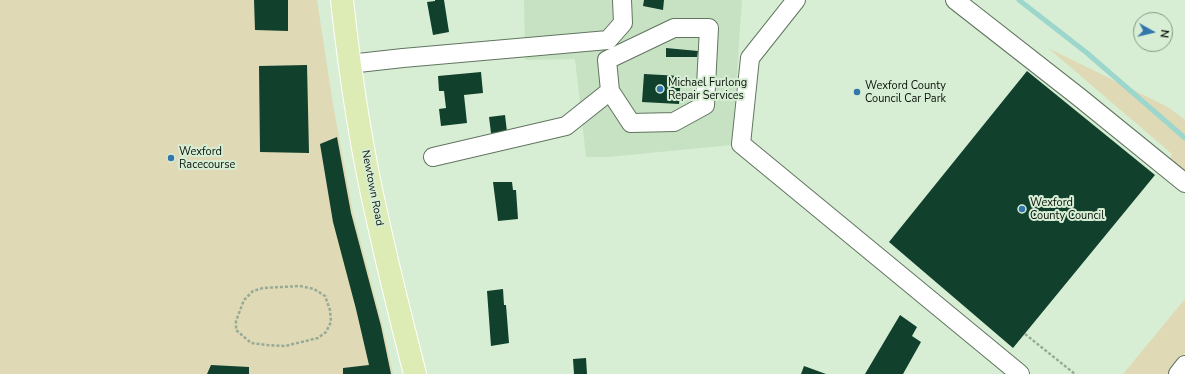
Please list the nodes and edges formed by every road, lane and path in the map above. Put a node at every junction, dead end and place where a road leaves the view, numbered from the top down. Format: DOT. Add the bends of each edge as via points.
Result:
graph roads {
  1 [pos="342,0"];
  2 [pos="622,0"];
  3 [pos="796,0"];
  4 [pos="955,0"];
  5 [pos="350,64"];
  6 [pos="610,91"];
  7 [pos="433,156"];
  8 [pos="1185,183"];
  9 [pos="240,313"];
  10 [pos="1024,334"];
  11 [pos="1185,365"];
  12 [pos="415,374"];
  13 [pos="1020,374"];
  14 [pos="1075,374"];
  15 [pos="1178,374"];
  1 -- 5 [label="main road, Newtown Road"];
  2 -- 5 [label="lane" via="623,23 608,40"];
  3 -- 13 [label="lane" via="750,58 741,144"];
  4 -- 8 [label="lane"];
  5 -- 12 [label="main road, Newtown Road" via="367,169"];
  6 -- 6 [label="lane" via="607,60 674,28 709,28 705,105 674,122 631,123"];
  6 -- 7 [label="lane" via="566,126"];
  9 -- 9 [label="path" via="244,300 253,291 300,286 314,289 325,296 331,322 326,332 318,338 285,346 267,345 251,343 236,330 236,321"];
  10 -- 14 [label="path"];
  11 -- 15 [label="lane"];
}
